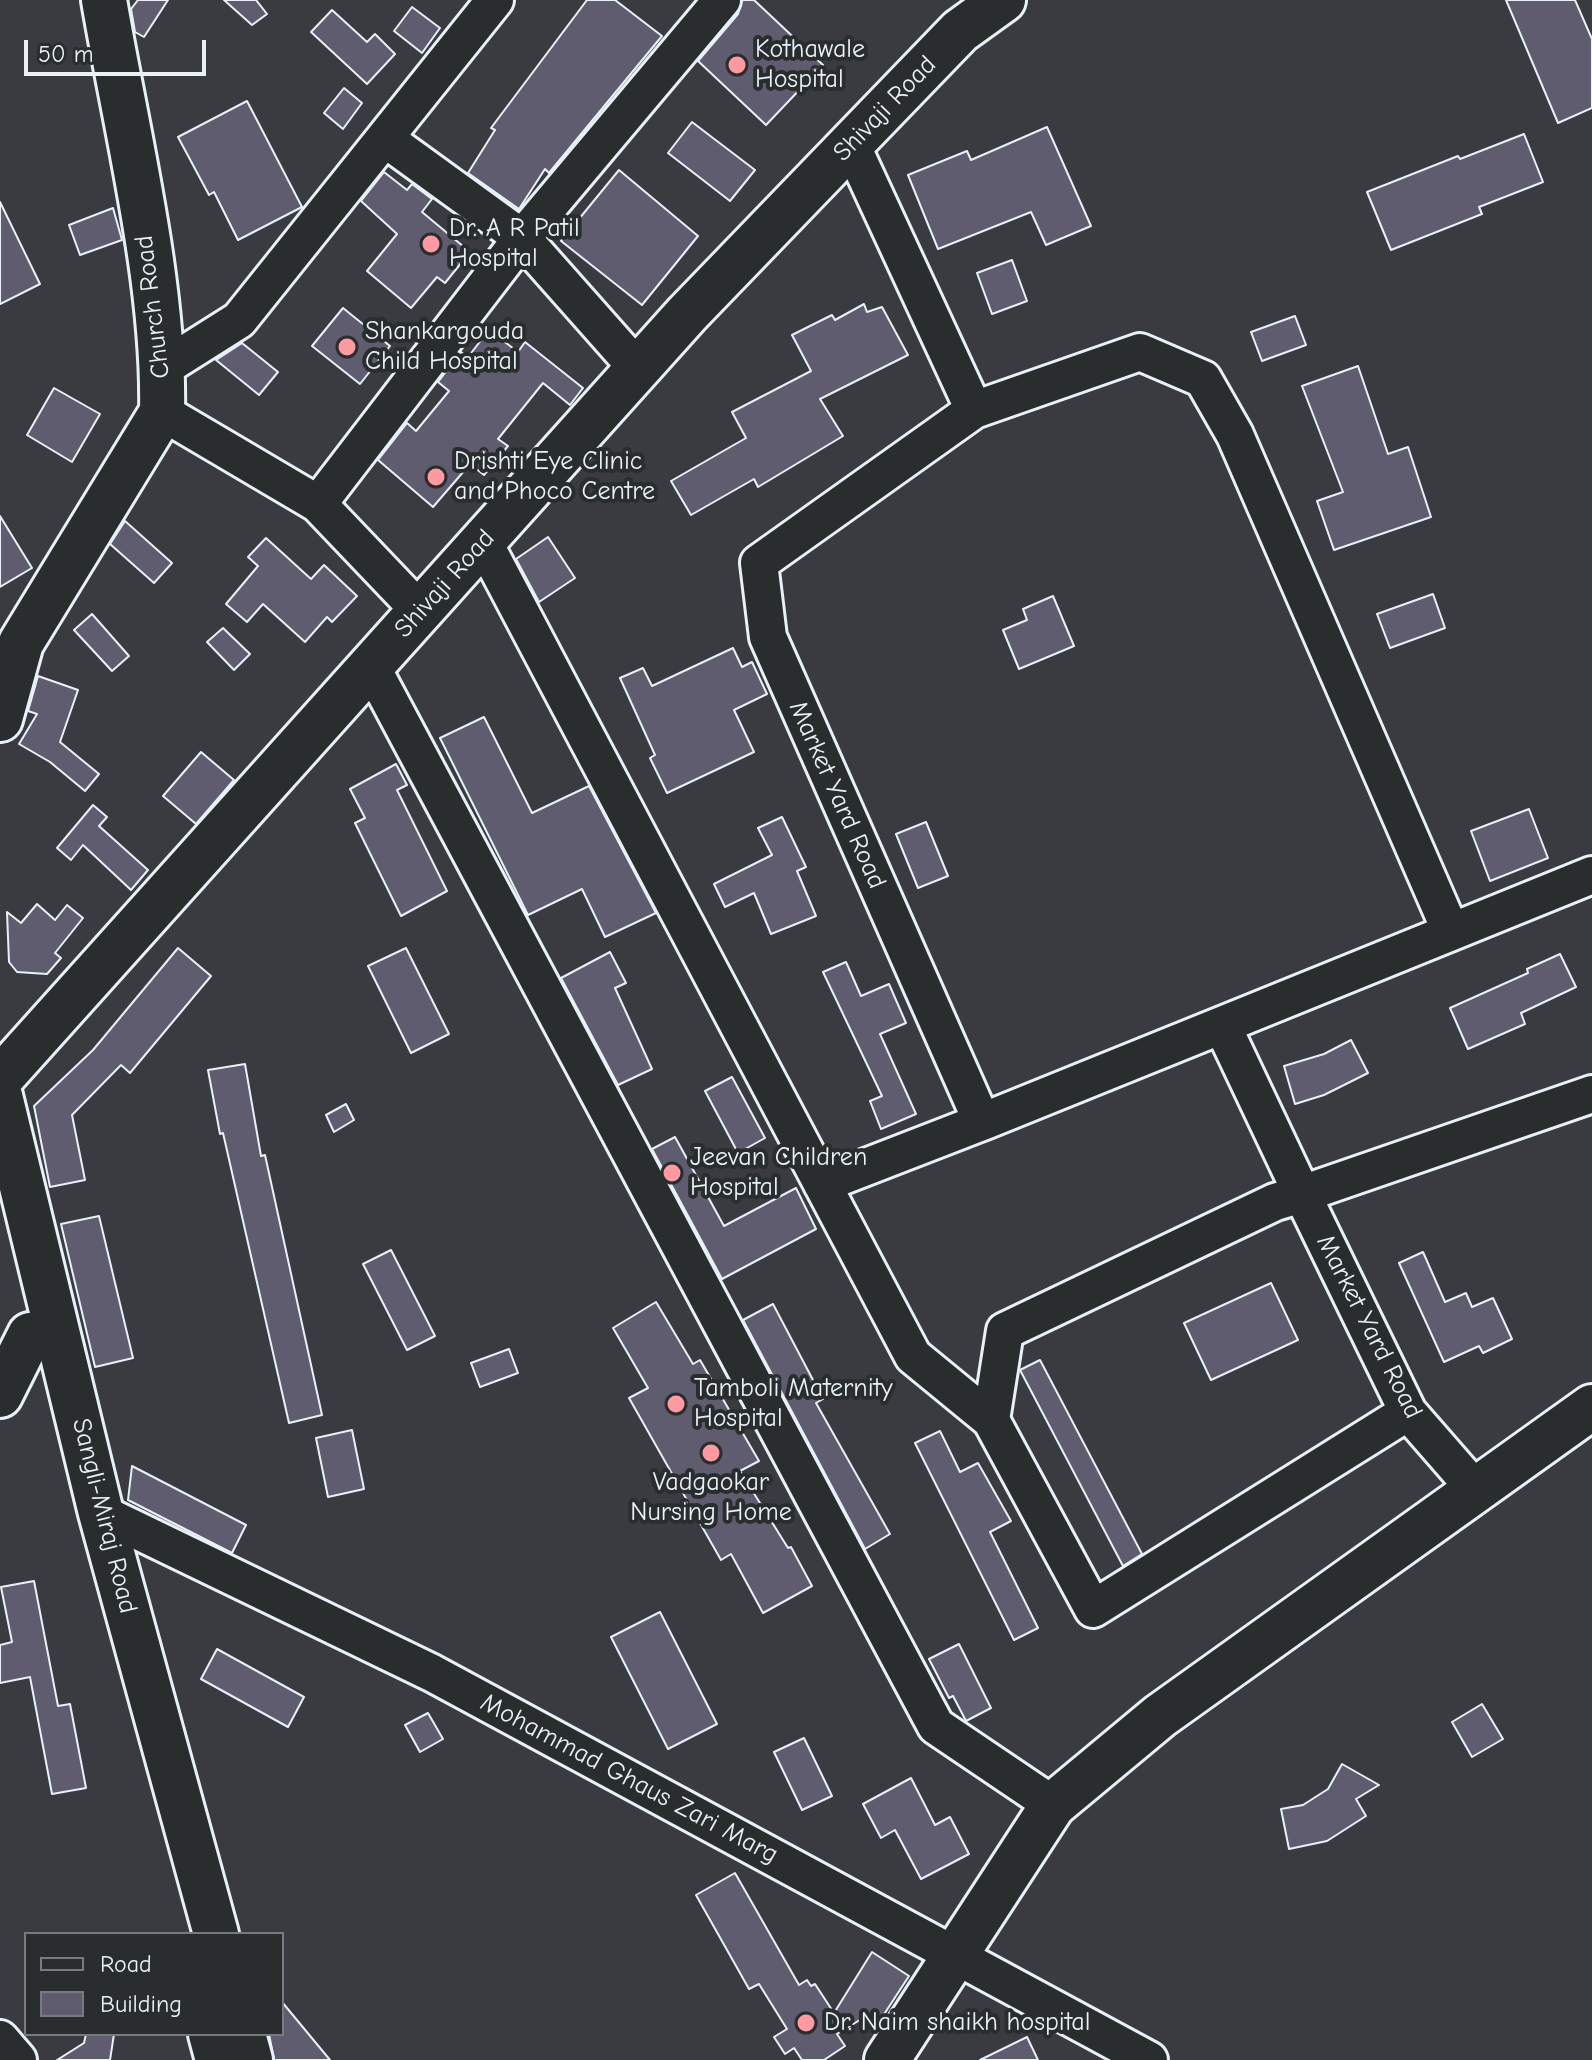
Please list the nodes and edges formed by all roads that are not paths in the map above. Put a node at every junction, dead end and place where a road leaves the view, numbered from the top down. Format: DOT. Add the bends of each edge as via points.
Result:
graph roads {
  1 [pos="104,0"];
  2 [pos="495,0"];
  3 [pos="722,0"];
  4 [pos="991,3"];
  5 [pos="387,140"];
  6 [pos="851,144"];
  7 [pos="522,238"];
  8 [pos="163,368"];
  9 [pos="638,369"];
  10 [pos="974,410"];
  11 [pos="162,412"];
  12 [pos="318,504"];
  13 [pos="483,541"];
  14 [pos="420,611"];
  15 [pos="371,666"];
  16 [pos="0,719"];
  17 [pos="1592,875"];
  18 [pos="1451,932"];
  19 [pos="1222,1025"];
  20 [pos="0,1079"];
  21 [pos="1592,1094"];
  22 [pos="0,1096"];
  23 [pos="982,1122"];
  24 [pos="822,1184"];
  25 [pos="0,1193"];
  26 [pos="1302,1194"];
  27 [pos="30,1335"];
  28 [pos="0,1395"];
  29 [pos="1592,1407"];
  30 [pos="1408,1412"];
  31 [pos="991,1420"];
  32 [pos="1476,1490"];
  33 [pos="101,1513"];
  34 [pos="1053,1805"];
  35 [pos="185,1932"];
  36 [pos="215,1932"];
  37 [pos="955,1956"];
  38 [pos="212,2036"];
  39 [pos="244,2036"];
  40 [pos="0,2039"];
  41 [pos="18,2060"];
  42 [pos="218,2060"];
  43 [pos="250,2060"];
  44 [pos="887,2060"];
  45 [pos="1149,2060"];
  1 -- 8 [label="main road, Church Road"];
  2 -- 5 [label="street"];
  3 -- 7 [label="street"];
  4 -- 6 [label="main road, Shivaji Road"];
  5 -- 7 [label="street"];
  5 -- 8 [label="street" via="239,320"];
  6 -- 9 [label="main road, Shivaji Road"];
  6 -- 10 [label="street"];
  7 -- 9 [label="street"];
  7 -- 12 [label="street"];
  8 -- 11 [label="main road, Church Road"];
  9 -- 13 [label="main road, Shivaji Road"];
  10 -- 18 [label="street" via="1140,352 1203,379 1235,435"];
  10 -- 23 [label="street, Market Yard Road" via="759,563 768,637"];
  11 -- 12 [label="street"];
  11 -- 16 [label="main road, Church Road" via="21,643"];
  12 -- 14 [label="street"];
  13 -- 14 [label="main road, Shivaji Road"];
  13 -- 24 [label="street"];
  14 -- 15 [label="main road, Shivaji Road"];
  15 -- 20 [label="main road, Shivaji Road"];
  15 -- 34 [label="street" via="936,1726"];
  17 -- 18 [label="street"];
  18 -- 19 [label="street"];
  19 -- 23 [label="street"];
  19 -- 26 [label="street, Market Yard Road"];
  21 -- 26 [label="street"];
  22 -- 33 [label="main road, Sangli-Miraj Road"];
  23 -- 24 [label="street"];
  24 -- 31 [label="street" via="913,1356"];
  25 -- 27 [label="main road, Sangli-Miraj Road"];
  26 -- 30 [label="street, Market Yard Road"];
  26 -- 31 [label="street" via="1275,1202 1005,1331"];
  27 -- 28 [label="main road"];
  27 -- 35 [label="main road, Sangli-Miraj Road"];
  29 -- 32 [label="main road"];
  30 -- 31 [label="street" via="1093,1609"];
  30 -- 32 [label="street, Market Yard Road"];
  32 -- 34 [label="main road" via="1160,1716"];
  33 -- 36 [label="main road, Sangli-Miraj Road"];
  33 -- 37 [label="street, Mohammad Ghaus Zari Marg" via="432,1673"];
  34 -- 37 [label="main road"];
  37 -- 44 [label="main road"];
  37 -- 45 [label="street, Mohammad Ghaus Zari Marg"];
  38 -- 42 [label="main road"];
  39 -- 43 [label="main road"];
  40 -- 41 [label="street"];
}
